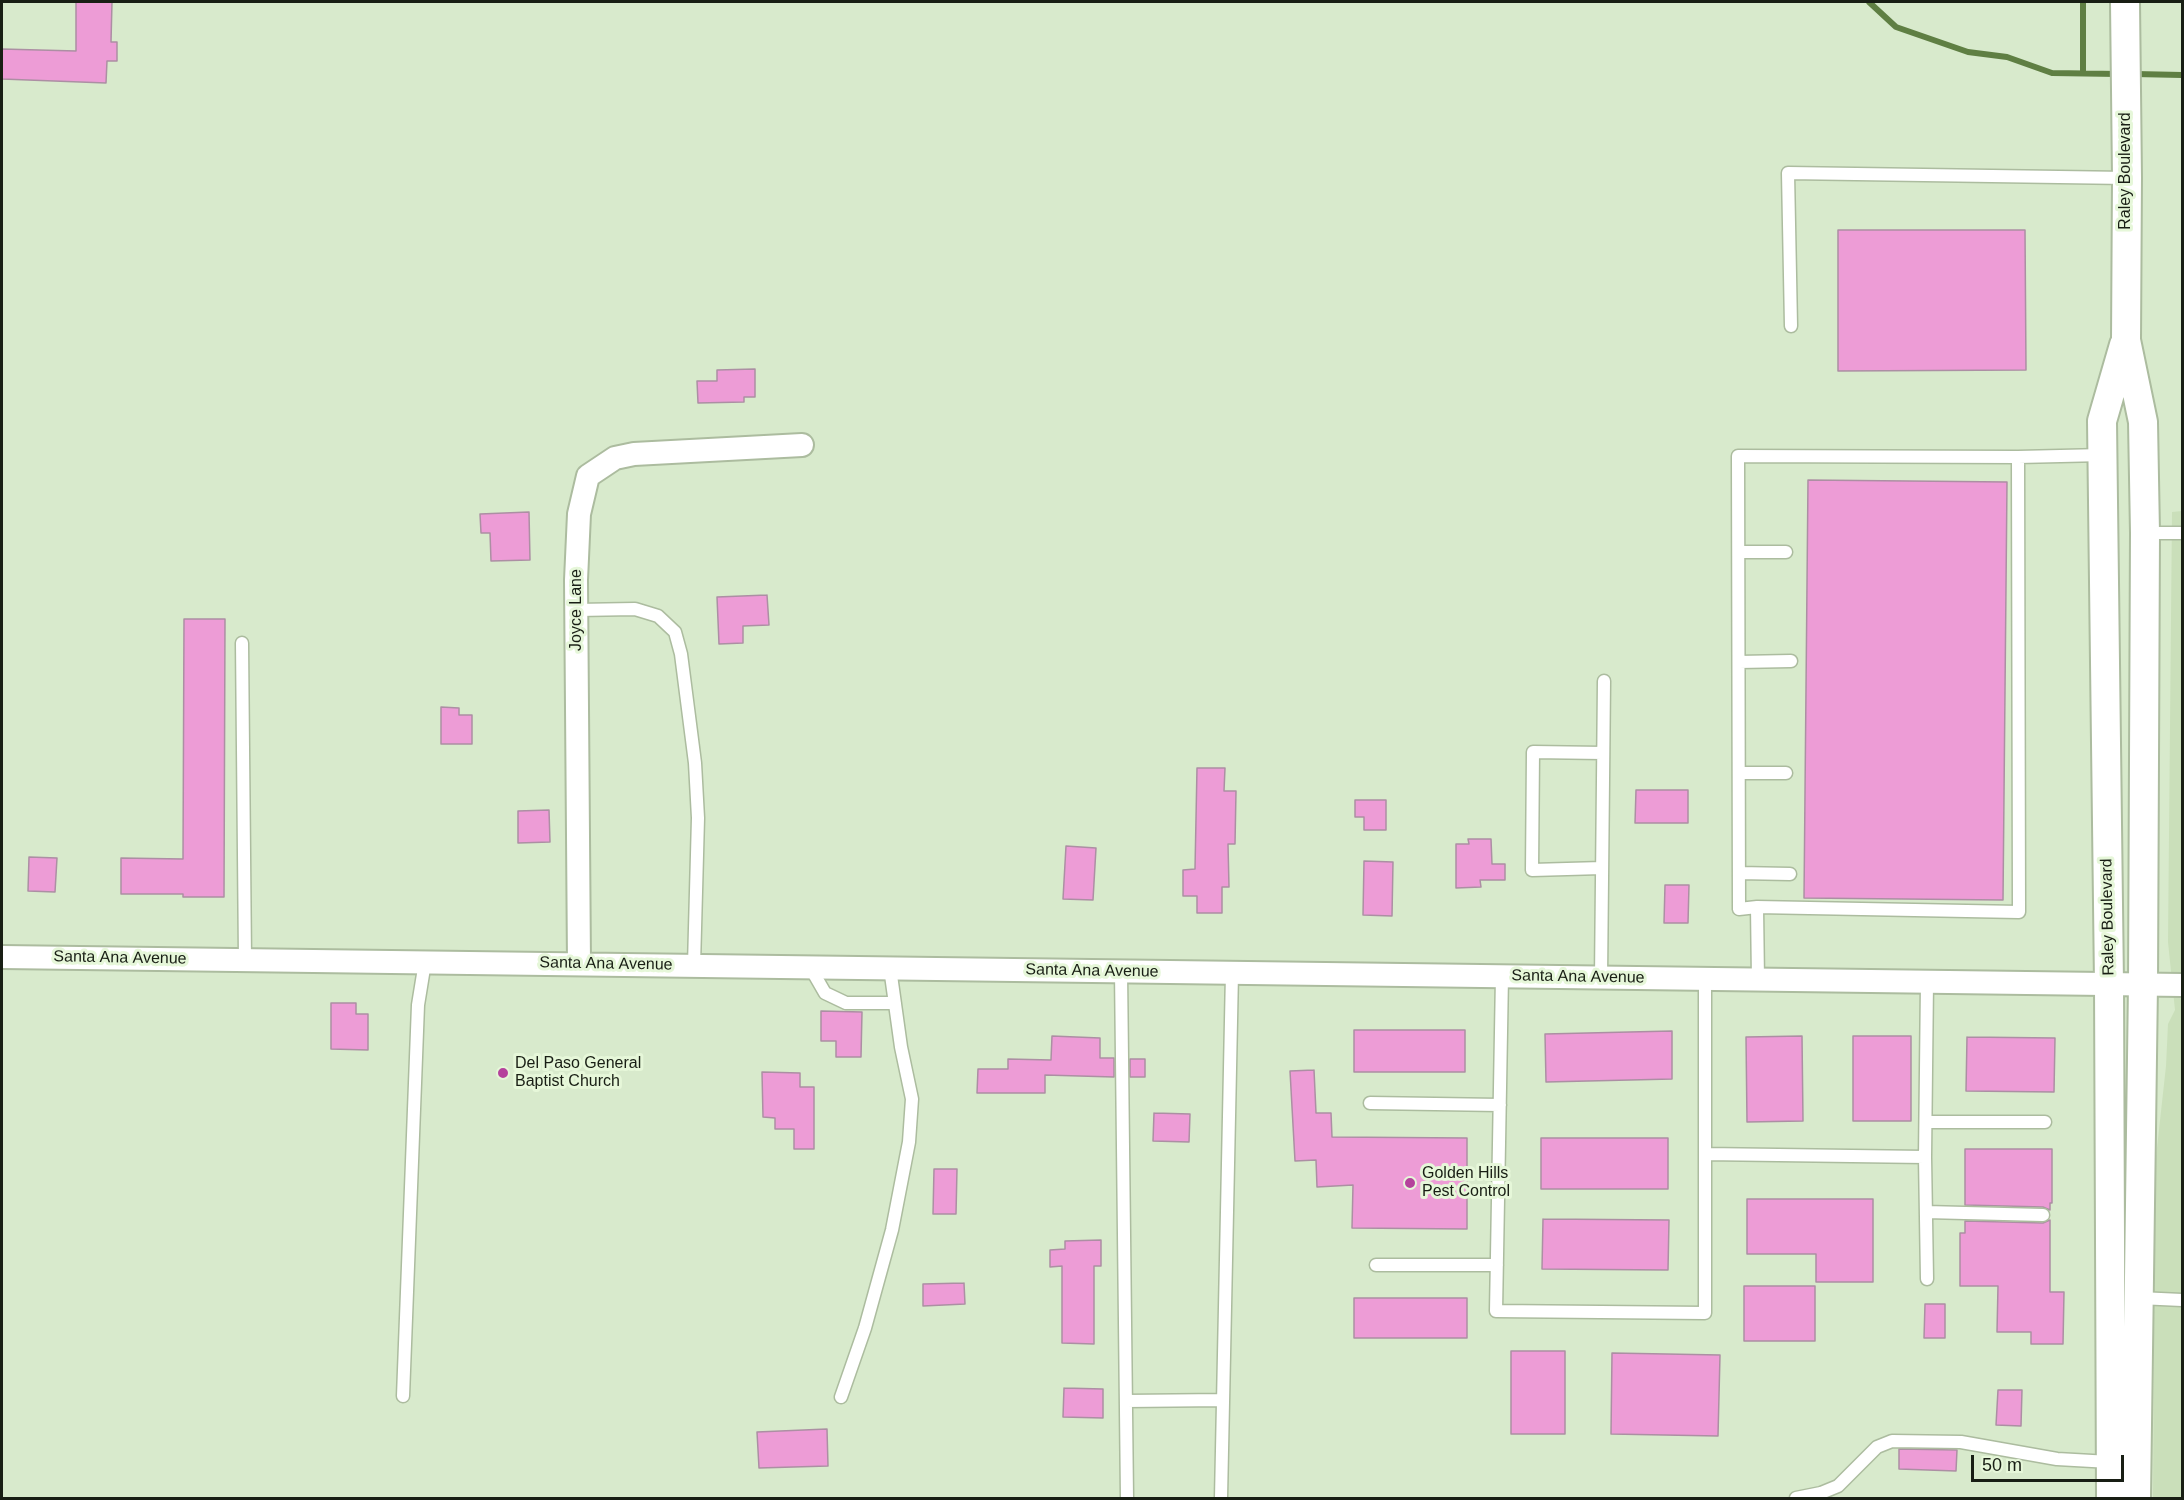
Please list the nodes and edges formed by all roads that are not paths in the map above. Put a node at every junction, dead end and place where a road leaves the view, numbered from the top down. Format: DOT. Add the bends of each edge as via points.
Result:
graph roads {
  1 [pos="2126,2"];
  2 [pos="2127,178"];
  3 [pos="1791,326"];
  4 [pos="2126,340"];
  5 [pos="802,445"];
  6 [pos="2103,455"];
  7 [pos="2018,457"];
  8 [pos="2145,533"];
  9 [pos="2182,533"];
  10 [pos="1738,552"];
  11 [pos="1786,552"];
  12 [pos="577,610"];
  13 [pos="242,643"];
  14 [pos="1791,661"];
  15 [pos="1739,662"];
  16 [pos="1604,681"];
  17 [pos="2106,703"];
  18 [pos="1603,753"];
  19 [pos="1786,772"];
  20 [pos="1739,773"];
  21 [pos="1602,868"];
  22 [pos="1739,873"];
  23 [pos="1790,874"];
  24 [pos="1757,907"];
  25 [pos="2,957"];
  26 [pos="245,960"];
  27 [pos="426,962"];
  28 [pos="579,964"];
  29 [pos="694,965"];
  30 [pos="810,967"];
  31 [pos="890,968"];
  32 [pos="1121,971"];
  33 [pos="1232,973"];
  34 [pos="1502,976"];
  35 [pos="1601,978"];
  36 [pos="1705,979"];
  37 [pos="1758,980"];
  38 [pos="1928,982"];
  39 [pos="2109,984"];
  40 [pos="2143,984"];
  41 [pos="2182,985"];
  42 [pos="895,1003"];
  43 [pos="1370,1103"];
  44 [pos="1500,1105"];
  45 [pos="1926,1122"];
  46 [pos="2045,1122"];
  47 [pos="1705,1155"];
  48 [pos="1925,1156"];
  49 [pos="2140,1202"];
  50 [pos="1926,1212"];
  51 [pos="2043,1215"];
  52 [pos="1376,1264"];
  53 [pos="1497,1264"];
  54 [pos="1928,1279"];
  55 [pos="2138,1298"];
  56 [pos="2182,1300"];
  57 [pos="403,1396"];
  58 [pos="841,1397"];
  59 [pos="1224,1400"];
  60 [pos="1126,1401"];
  61 [pos="2110,1462"];
  62 [pos="1127,1498"];
  63 [pos="1221,1498"];
  64 [pos="1796,1498"];
  65 [pos="2111,1498"];
  66 [pos="2136,1498"];
  1 -- 2 [label="street, Raley Boulevard"];
  2 -- 3 [label="lane" via="1788,172"];
  2 -- 4 [label="street, Raley Boulevard"];
  4 -- 6 [label="street, Raley Boulevard" via="2102,421"];
  4 -- 8 [label="street, Raley Boulevard" via="2143,422"];
  5 -- 12 [label="street, Joyce Lane" via="634,454 615,458 588,476 579,514"];
  6 -- 7 [label="lane"];
  6 -- 17 [label="street, Raley Boulevard"];
  7 -- 10 [label="lane" via="1738,456"];
  7 -- 24 [label="lane" via="2019,912"];
  8 -- 9 [label="lane"];
  8 -- 40 [label="street, Raley Boulevard"];
  10 -- 11 [label="lane"];
  10 -- 15 [label="lane"];
  12 -- 28 [label="street, Joyce Lane"];
  12 -- 29 [label="lane" via="635,609 658,616 675,633 697,796"];
  13 -- 26 [label="lane"];
  14 -- 15 [label="lane"];
  15 -- 20 [label="lane"];
  16 -- 18 [label="lane"];
  17 -- 39 [label="street, Raley Boulevard"];
  17 -- 40 [label="street" via="2123,728 2124,925 2128,954"];
  18 -- 21 [label="lane"];
  18 -- 21 [label="lane" via="1533,752 1532,870"];
  19 -- 20 [label="lane"];
  20 -- 22 [label="lane"];
  21 -- 35 [label="lane"];
  22 -- 23 [label="lane"];
  22 -- 24 [label="lane" via="1739,909"];
  24 -- 37 [label="lane"];
  25 -- 26 [label="street, Santa Ana Avenue"];
  26 -- 27 [label="street, Santa Ana Avenue"];
  27 -- 28 [label="street, Santa Ana Avenue"];
  27 -- 57 [label="lane" via="418,1005"];
  28 -- 29 [label="street, Santa Ana Avenue"];
  29 -- 30 [label="street, Santa Ana Avenue"];
  30 -- 31 [label="street, Santa Ana Avenue"];
  30 -- 42 [label="lane" via="825,993 846,1003"];
  31 -- 32 [label="street, Santa Ana Avenue"];
  31 -- 42 [label="lane"];
  32 -- 33 [label="street, Santa Ana Avenue"];
  32 -- 60 [label="lane"];
  33 -- 34 [label="street, Santa Ana Avenue"];
  33 -- 59 [label="lane"];
  34 -- 35 [label="street, Santa Ana Avenue"];
  34 -- 44 [label="lane"];
  35 -- 36 [label="street, Santa Ana Avenue"];
  36 -- 37 [label="street, Santa Ana Avenue"];
  36 -- 47 [label="lane"];
  37 -- 38 [label="street, Santa Ana Avenue"];
  38 -- 39 [label="street, Santa Ana Avenue"];
  38 -- 45 [label="lane"];
  39 -- 40 [label="street, Santa Ana Avenue"];
  39 -- 49 [label="street" via="2123,1008 2125,1022 2125,1159"];
  39 -- 61 [label="street, Raley Boulevard"];
  40 -- 41 [label="street, Santa Ana Avenue"];
  40 -- 49 [label="street, Raley Boulevard"];
  42 -- 58 [label="lane" via="912,1099 909,1142 892,1230 866,1328"];
  43 -- 44 [label="lane"];
  44 -- 53 [label="lane"];
  45 -- 46 [label="lane"];
  45 -- 48 [label="lane"];
  47 -- 48 [label="lane"];
  47 -- 53 [label="lane" via="1706,1313 1496,1311"];
  48 -- 50 [label="lane"];
  49 -- 55 [label="street, Raley Boulevard"];
  50 -- 51 [label="lane"];
  50 -- 54 [label="lane"];
  52 -- 53 [label="lane"];
  55 -- 56 [label="lane"];
  55 -- 66 [label="street, Raley Boulevard"];
  59 -- 60 [label="lane"];
  59 -- 63 [label="lane"];
  60 -- 62 [label="lane"];
  61 -- 64 [label="lane" via="2057,1460 1961,1442 1892,1441 1878,1447 1838,1486"];
  61 -- 65 [label="street, Raley Boulevard"];
}
